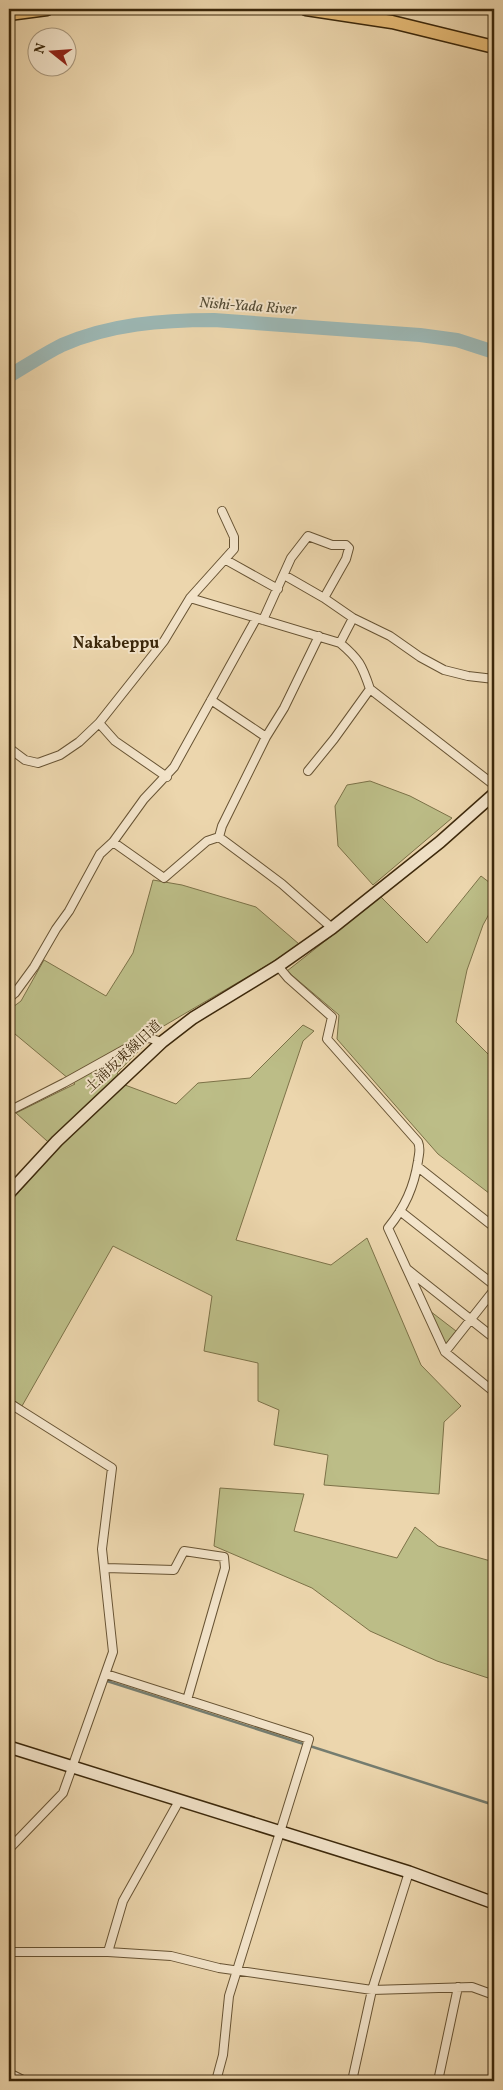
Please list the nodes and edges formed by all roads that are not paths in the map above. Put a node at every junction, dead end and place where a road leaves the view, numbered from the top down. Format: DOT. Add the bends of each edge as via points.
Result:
graph roads {
  1 [pos="47,9"];
  2 [pos="306,9"];
  3 [pos="9,14"];
  4 [pos="494,47"];
  5 [pos="222,511"];
  6 [pos="226,560"];
  7 [pos="284,575"];
  8 [pos="278,589"];
  9 [pos="190,598"];
  10 [pos="324,598"];
  11 [pos="352,618"];
  12 [pos="259,619"];
  13 [pos="319,636"];
  14 [pos="340,643"];
  15 [pos="494,679"];
  16 [pos="370,688"];
  17 [pos="211,700"];
  18 [pos="99,723"];
  19 [pos="266,737"];
  20 [pos="9,748"];
  21 [pos="308,771"];
  22 [pos="167,777"];
  23 [pos="494,785"];
  24 [pos="494,794"];
  25 [pos="219,837"];
  26 [pos="113,842"];
  27 [pos="332,928"];
  28 [pos="278,966"];
  29 [pos="9,998"];
  30 [pos="162,1042"];
  31 [pos="9,1111"];
  32 [pos="418,1167"];
  33 [pos="9,1193"];
  34 [pos="400,1211"];
  35 [pos="494,1227"];
  36 [pos="405,1268"];
  37 [pos="494,1285"];
  38 [pos="494,1290"];
  39 [pos="471,1319"];
  40 [pos="494,1338"];
  41 [pos="445,1352"];
  42 [pos="494,1392"];
  43 [pos="9,1403"];
  44 [pos="106,1568"];
  45 [pos="106,1674"];
  46 [pos="187,1700"];
  47 [pos="9,1747"];
  48 [pos="73,1767"];
  49 [pos="179,1800"];
  50 [pos="281,1832"];
  51 [pos="9,1849"];
  52 [pos="409,1872"];
  53 [pos="494,1903"];
  54 [pos="9,1952"];
  55 [pos="108,1952"];
  56 [pos="237,1970"];
  57 [pos="458,1987"];
  58 [pos="372,1990"];
  59 [pos="494,1995"];
  60 [pos="9,2073"];
  61 [pos="25,2081"];
  62 [pos="218,2081"];
  63 [pos="352,2081"];
  64 [pos="438,2081"];
  1 -- 3 [label="main road"];
  2 -- 4 [label="main road" via="392,22"];
  5 -- 6 [label="street" via="235,544"];
  6 -- 8 [label="street"];
  6 -- 9 [label="street"];
  7 -- 8 [label="street"];
  7 -- 10 [label="street"];
  7 -- 10 [label="street" via="291,558 308,536 332,545 346,545 349,548 346,559"];
  8 -- 12 [label="street"];
  9 -- 12 [label="street"];
  9 -- 18 [label="street" via="164,641"];
  10 -- 11 [label="street"];
  11 -- 14 [label="street"];
  11 -- 15 [label="street" via="390,636 444,670"];
  12 -- 13 [label="street"];
  12 -- 17 [label="street"];
  13 -- 14 [label="street"];
  13 -- 19 [label="street"];
  14 -- 16 [label="street" via="362,665"];
  16 -- 21 [label="street"];
  16 -- 23 [label="street"];
  17 -- 19 [label="street"];
  17 -- 22 [label="street"];
  18 -- 20 [label="street" via="60,755 38,763 28,761"];
  18 -- 22 [label="street" via="115,741"];
  19 -- 25 [label="street"];
  22 -- 26 [label="street" via="132,813"];
  24 -- 27 [label="street, 土浦坂東線旧道" via="440,842"];
  25 -- 26 [label="street" via="207,841 164,878"];
  25 -- 27 [label="street" via="282,884"];
  26 -- 29 [label="street" via="100,854 69,912"];
  27 -- 28 [label="street, 土浦坂東線旧道"];
  28 -- 30 [label="street, 土浦坂東線旧道" via="206,1010"];
  28 -- 32 [label="street" via="332,1017 326,1039 418,1142"];
  30 -- 31 [label="street" via="142,1039"];
  30 -- 33 [label="street, 土浦坂東線旧道" via="57,1141"];
  32 -- 34 [label="street" via="408,1201"];
  32 -- 35 [label="street"];
  34 -- 36 [label="street" via="388,1228"];
  34 -- 37 [label="street"];
  36 -- 39 [label="street"];
  36 -- 41 [label="street"];
  38 -- 39 [label="street"];
  39 -- 40 [label="street"];
  39 -- 41 [label="street"];
  41 -- 42 [label="street"];
  43 -- 44 [label="street" via="112,1468 102,1549"];
  44 -- 45 [label="street" via="113,1652"];
  44 -- 46 [label="street" via="174,1570 184,1551 224,1557 225,1568"];
  45 -- 46 [label="street"];
  45 -- 48 [label="street"];
  46 -- 50 [label="street" via="309,1739"];
  47 -- 48 [label="street"];
  48 -- 49 [label="street"];
  48 -- 51 [label="street" via="64,1793"];
  49 -- 50 [label="street"];
  49 -- 55 [label="street" via="123,1901"];
  50 -- 52 [label="street"];
  50 -- 56 [label="street"];
  52 -- 53 [label="street"];
  52 -- 58 [label="street"];
  54 -- 55 [label="street"];
  55 -- 56 [label="street" via="171,1956"];
  56 -- 58 [label="street"];
  56 -- 62 [label="street" via="229,1996"];
  57 -- 58 [label="street"];
  57 -- 59 [label="street" via="472,1987"];
  57 -- 64 [label="street"];
  58 -- 63 [label="street"];
  60 -- 61 [label="street"];
}
